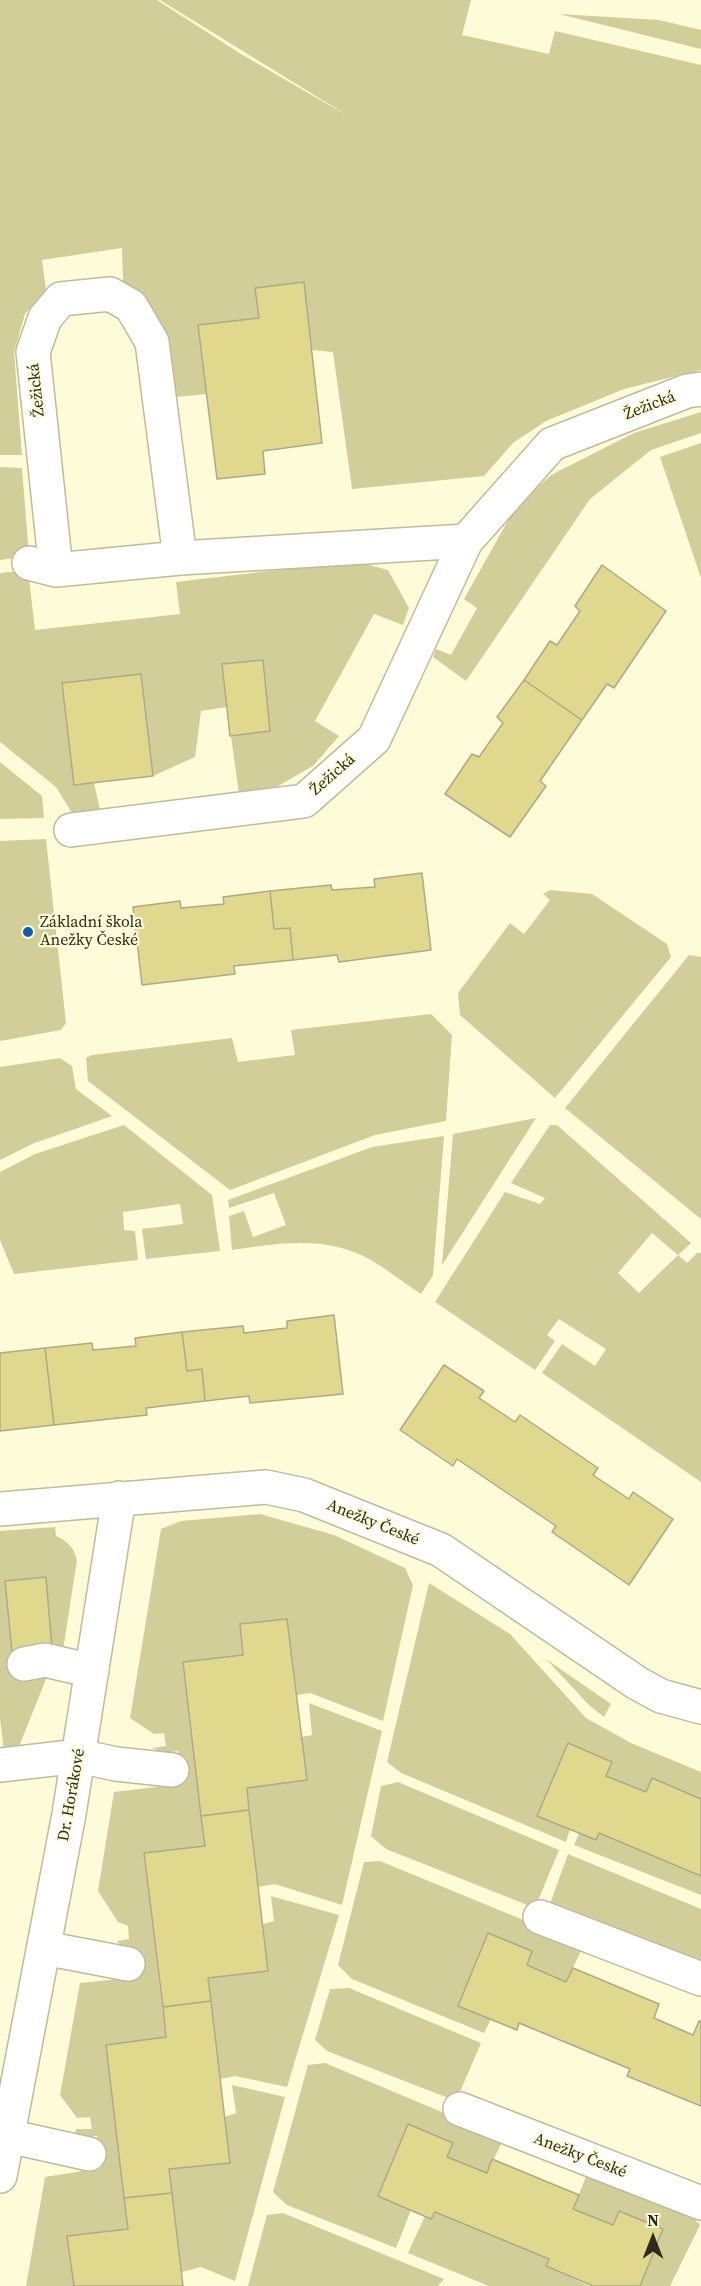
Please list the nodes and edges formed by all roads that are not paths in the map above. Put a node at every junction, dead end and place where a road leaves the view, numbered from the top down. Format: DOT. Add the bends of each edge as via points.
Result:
graph roads {
  1 [pos="701,389"];
  2 [pos="466,541"];
  3 [pos="180,558"];
  4 [pos="71,830"];
  5 [pos="119,1498"];
  6 [pos="0,1509"];
  7 [pos="24,1664"];
  8 [pos="92,1671"];
  9 [pos="701,1707"];
  10 [pos="79,1756"];
  11 [pos="0,1765"];
  12 [pos="172,1770"];
  13 [pos="540,1917"];
  14 [pos="44,1948"];
  15 [pos="128,1964"];
  16 [pos="701,1979"];
  17 [pos="8,2091"];
  18 [pos="460,2109"];
  19 [pos="8,2136"];
  20 [pos="89,2154"];
  21 [pos="0,2176"];
  22 [pos="701,2203"];
  1 -- 2 [label="street, Žežická" via="552,444"];
  2 -- 3 [label="street, Žežická"];
  2 -- 4 [label="street, Žežická" via="374,739 304,801"];
  3 -- 3 [label="street, Žežická" via="43,567 33,352 45,318 61,299 110,294 131,306 152,342"];
  5 -- 6 [label="street, Anežky České"];
  5 -- 8 [label="street, Dr. Horákové"];
  5 -- 9 [label="street, Anežky České" via="266,1487 304,1495 441,1550 637,1683 661,1696"];
  7 -- 8 [label="street" via="45,1660"];
  8 -- 10 [label="street, Dr. Horákové"];
  10 -- 11 [label="street"];
  10 -- 12 [label="street"];
  10 -- 14 [label="street, Dr. Horákové"];
  13 -- 16 [label="street"];
  14 -- 15 [label="street"];
  14 -- 17 [label="street, Dr. Horákové"];
  17 -- 19 [label="street, Dr. Horákové"];
  18 -- 22 [label="street, Anežky České"];
  19 -- 20 [label="street"];
  19 -- 21 [label="street, Dr. Horákové"];
}
